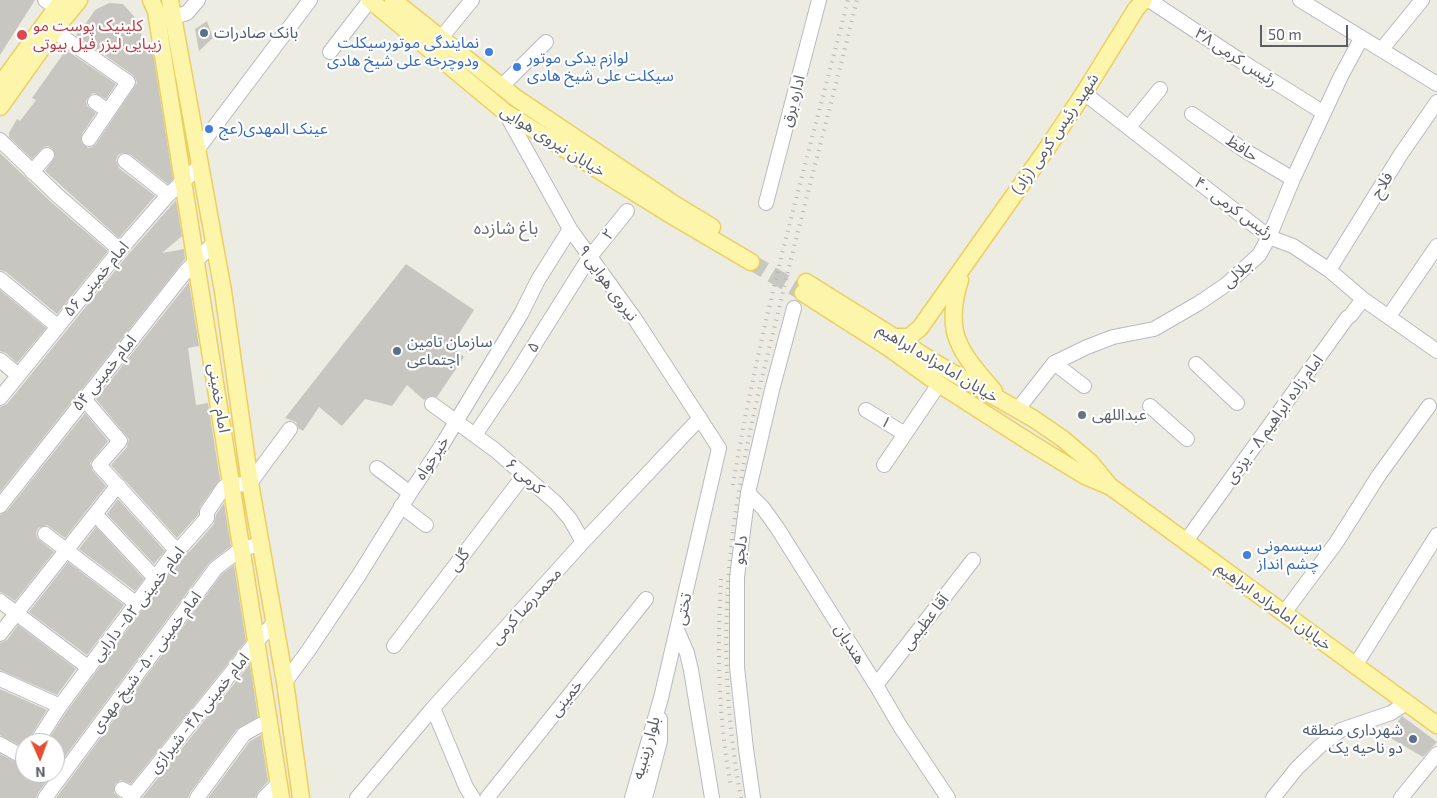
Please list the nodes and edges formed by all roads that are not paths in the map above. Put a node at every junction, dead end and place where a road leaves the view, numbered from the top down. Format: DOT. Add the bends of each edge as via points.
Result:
graph roads {
  1 [pos="78,0"];
  2 [pos="151,0"];
  3 [pos="170,0"];
  4 [pos="198,0"];
  5 [pos="310,0"];
  6 [pos="370,0"];
  7 [pos="394,0"];
  8 [pos="472,0"];
  9 [pos="819,0"];
  10 [pos="1144,0"];
  11 [pos="1149,0"];
  12 [pos="1422,0"];
  13 [pos="1304,1"];
  14 [pos="54,2"];
  15 [pos="173,18"];
  16 [pos="54,31"];
  17 [pos="441,38"];
  18 [pos="1361,39"];
  19 [pos="546,42"];
  20 [pos="1382,49"];
  21 [pos="330,52"];
  22 [pos="1437,84"];
  23 [pos="0,85"];
  24 [pos="502,86"];
  25 [pos="1160,89"];
  26 [pos="1084,93"];
  27 [pos="95,102"];
  28 [pos="1437,102"];
  29 [pos="0,107"];
  30 [pos="113,110"];
  31 [pos="505,112"];
  32 [pos="1324,113"];
  33 [pos="1192,114"];
  34 [pos="1129,127"];
  35 [pos="89,139"];
  36 [pos="0,140"];
  37 [pos="197,150"];
  38 [pos="47,155"];
  39 [pos="125,161"];
  40 [pos="200,166"];
  41 [pos="32,172"];
  42 [pos="1293,179"];
  43 [pos="184,181"];
  44 [pos="168,195"];
  45 [pos="766,203"];
  46 [pos="627,211"];
  47 [pos="570,229"];
  48 [pos="1269,237"];
  49 [pos="213,244"];
  50 [pos="1437,246"];
  51 [pos="120,250"];
  52 [pos="589,258"];
  53 [pos="197,260"];
  54 [pos="965,266"];
  55 [pos="1329,270"];
  56 [pos="0,279"];
  57 [pos="1364,299"];
  58 [pos="794,308"];
  59 [pos="1389,316"];
  60 [pos="57,326"];
  61 [pos="896,337"];
  62 [pos="1437,351"];
  63 [pos="0,360"];
  64 [pos="1054,363"];
  65 [pos="1196,364"];
  66 [pos="18,375"];
  67 [pos="939,384"];
  68 [pos="1084,386"];
  69 [pos="0,398"];
  70 [pos="84,399"];
  71 [pos="1237,403"];
  72 [pos="432,404"];
  73 [pos="1010,406"];
  74 [pos="1150,406"];
  75 [pos="1429,406"];
  76 [pos="866,410"];
  77 [pos="700,418"];
  78 [pos="1034,419"];
  79 [pos="455,421"];
  80 [pos="290,429"];
  81 [pos="905,434"];
  82 [pos="475,435"];
  83 [pos="1187,439"];
  84 [pos="1031,443"];
  85 [pos="719,448"];
  86 [pos="884,465"];
  87 [pos="377,468"];
  88 [pos="524,475"];
  89 [pos="250,483"];
  90 [pos="118,485"];
  91 [pos="232,486"];
  92 [pos="1111,487"];
  93 [pos="410,493"];
  94 [pos="748,493"];
  95 [pos="0,506"];
  96 [pos="402,506"];
  97 [pos="95,514"];
  98 [pos="426,525"];
  99 [pos="45,534"];
  100 [pos="1437,535"];
  101 [pos="1186,541"];
  102 [pos="583,542"];
  103 [pos="262,544"];
  104 [pos="66,549"];
  105 [pos="242,549"];
  106 [pos="176,550"];
  107 [pos="973,560"];
  108 [pos="156,579"];
  109 [pos="646,599"];
  110 [pos="0,601"];
  111 [pos="137,604"];
  112 [pos="17,614"];
  113 [pos="1284,614"];
  114 [pos="274,623"];
  115 [pos="677,630"];
  116 [pos="0,634"];
  117 [pos="256,642"];
  118 [pos="394,646"];
  119 [pos="1356,666"];
  120 [pos="88,668"];
  121 [pos="0,679"];
  122 [pos="285,682"];
  123 [pos="876,685"];
  124 [pos="661,698"];
  125 [pos="1406,703"];
  126 [pos="60,706"];
  127 [pos="433,708"];
  128 [pos="269,723"];
  129 [pos="1437,725"];
  130 [pos="42,733"];
  131 [pos="0,744"];
  132 [pos="15,752"];
  133 [pos="1437,754"];
  134 [pos="122,789"];
  135 [pos="280,791"];
  136 [pos="45,798"];
  137 [pos="197,798"];
  138 [pos="264,798"];
  139 [pos="301,798"];
  140 [pos="358,798"];
  141 [pos="473,798"];
  142 [pos="486,798"];
  143 [pos="632,798"];
  144 [pos="645,798"];
  145 [pos="712,798"];
  146 [pos="753,798"];
  147 [pos="948,798"];
  148 [pos="1273,798"];
  149 [pos="1401,798"];
  1 -- 16 [label="main road"];
  2 -- 43 [label="main road, امام خمینی" via="156,11"];
  3 -- 15 [label="main road, امام خمینی"];
  4 -- 15 [label="street" via="187,13"];
  5 -- 37 [label="street"];
  6 -- 21 [label="street"];
  6 -- 31 [label="main road, خیابان نیروی هوایی"];
  7 -- 17 [label="main road, خیابان نیروی هوایی"];
  8 -- 17 [label="street"];
  9 -- 45 [label="street, اداره برق"];
  10 -- 26 [label="main road, شهید رئیس کرمی (زاد)"];
  11 -- 32 [label="street, رئیس کرمی ۳۸"];
  12 -- 20 [label="street"];
  13 -- 18 [label="street"];
  14 -- 23 [label="main road"];
  15 -- 37 [label="main road, امام خمینی"];
  16 -- 29 [label="main road"];
  16 -- 30 [label="street" via="128,82"];
  17 -- 24 [label="main road, خیابان نیروی هوایی"];
  18 -- 20 [label="street"];
  18 -- 32 [label="street, جلالی"];
  19 -- 24 [label="street"];
  20 -- 22 [label="street"];
  24 -- 31 [label="main road, خیابان نیروی هوایی" via="753,257 660,208"];
  25 -- 34 [label="street"];
  26 -- 34 [label="street, رئیس کرمی ۴۰"];
  26 -- 54 [label="main road, شهید رئیس کرمی (زاد)"];
  27 -- 30 [label="street"];
  28 -- 55 [label="street, فلاح"];
  30 -- 35 [label="street"];
  31 -- 47 [label="street, نیروی هوایی ۹"];
  32 -- 42 [label="street, جلالی"];
  33 -- 42 [label="street, حافظ"];
  34 -- 48 [label="street, رئیس کرمی ۴۰"];
  36 -- 41 [label="street"];
  37 -- 40 [label="main road, امام خمینی"];
  38 -- 41 [label="street"];
  39 -- 44 [label="street"];
  40 -- 43 [label="street, امام خمینی ۵۶"];
  40 -- 49 [label="main road, امام خمینی"];
  41 -- 51 [label="street"];
  42 -- 48 [label="street, جلالی"];
  43 -- 44 [label="street, امام خمینی ۵۶"];
  43 -- 53 [label="main road, امام خمینی"];
  44 -- 51 [label="street, امام خمینی ۵۶"];
  46 -- 52 [label="street, ۲"];
  47 -- 52 [label="street, نیروی هوایی ۹"];
  47 -- 79 [label="street, خیرخواه"];
  48 -- 55 [label="street, رئیس کرمی ۴۰" via="1293,246"];
  48 -- 64 [label="street, جلالی" via="1259,254 1227,284 1173,319 1154,329 1113,337"];
  49 -- 53 [label="street, امام خمینی ۵۴"];
  49 -- 89 [label="main road, امام خمینی" via="223,292"];
  50 -- 59 [label="street"];
  51 -- 60 [label="street, امام خمینی ۵۶"];
  52 -- 77 [label="street, نیروی هوایی ۹" via="635,319"];
  52 -- 82 [label="street, ۵"];
  53 -- 70 [label="street, امام خمینی ۵۴"];
  53 -- 91 [label="main road, امام خمینی"];
  54 -- 61 [label="main road, شهید رئیس کرمی (زاد)" via="920,328 908,337"];
  54 -- 73 [label="main road" via="954,300 952,323 965,356"];
  55 -- 57 [label="street, رئیس کرمی ۴۰"];
  56 -- 60 [label="street"];
  57 -- 59 [label="street, رئیس کرمی ۴۰"];
  57 -- 101 [label="street, امام زاده ابراهیم ۸ - یزدی"];
  58 -- 94 [label="street, دلجو"];
  59 -- 62 [label="street, رئیس کرمی ۴۰"];
  60 -- 66 [label="street, امام خمینی ۵۶"];
  61 -- 67 [label="main road, خیابان امامزاده ابراهیم" via="804,288"];
  61 -- 73 [label="main road, خیابان امامزاده ابراهیم"];
  63 -- 66 [label="street"];
  64 -- 68 [label="street"];
  64 -- 73 [label="street, جلالی"];
  65 -- 71 [label="street"];
  66 -- 69 [label="street, امام خمینی ۵۶"];
  67 -- 81 [label="street"];
  67 -- 84 [label="main road, خیابان امامزاده ابراهیم"];
  70 -- 90 [label="street" via="120,441 99,465"];
  70 -- 95 [label="street, امام خمینی ۵۴"];
  72 -- 79 [label="street, کرمی ۶"];
  73 -- 78 [label="main road, خیابان امامزاده ابراهیم"];
  74 -- 83 [label="street"];
  75 -- 113 [label="street"];
  76 -- 81 [label="street, ۱"];
  77 -- 85 [label="street, نیروی هوایی ۹"];
  77 -- 102 [label="street, محمدرضا کرمی"];
  78 -- 84 [label="main road" via="1043,434 1039,442"];
  78 -- 92 [label="main road, خیابان امامزاده ابراهیم" via="1090,462"];
  79 -- 82 [label="street, کرمی ۶"];
  79 -- 93 [label="street, خیرخواه"];
  80 -- 89 [label="street"];
  81 -- 86 [label="street"];
  82 -- 88 [label="street, کرمی ۶"];
  84 -- 92 [label="main road, خیابان امامزاده ابراهیم" via="1085,476"];
  85 -- 115 [label="street, تختی"];
  87 -- 93 [label="street"];
  88 -- 102 [label="street, کرمی ۶" via="556,503"];
  88 -- 118 [label="street, گلی"];
  89 -- 91 [label="street"];
  89 -- 103 [label="main road, امام خمینی"];
  90 -- 97 [label="street"];
  90 -- 106 [label="street"];
  91 -- 105 [label="main road, امام خمینی"];
  91 -- 106 [label="street, امام خمینی ۵۲- دارایی" via="224,487 206,518"];
  92 -- 101 [label="main road, خیابان امامزاده ابراهیم"];
  93 -- 96 [label="street, خیرخواه"];
  94 -- 123 [label="street, هندیان" via="778,529"];
  94 -- 146 [label="street, دلجو" via="737,577 737,667"];
  96 -- 98 [label="street"];
  96 -- 122 [label="street, خیرخواه" via="308,652"];
  97 -- 104 [label="street"];
  97 -- 108 [label="street"];
  99 -- 104 [label="street"];
  100 -- 119 [label="street"];
  101 -- 113 [label="main road, خیابان امامزاده ابراهیم"];
  102 -- 127 [label="street, محمدرضا کرمی"];
  103 -- 105 [label="street, امام خمینی ۵۰- شیخ مهدی"];
  103 -- 114 [label="main road, امام خمینی"];
  104 -- 111 [label="street"];
  104 -- 112 [label="street"];
  105 -- 117 [label="main road, امام خمینی"];
  105 -- 136 [label="street, امام خمینی ۵۰- شیخ مهدی" via="216,568"];
  106 -- 108 [label="street, امام خمینی ۵۲- دارایی"];
  107 -- 123 [label="street, آقا عظیمی"];
  108 -- 111 [label="street, امام خمینی ۵۲- دارایی"];
  109 -- 142 [label="street, خمینی"];
  110 -- 112 [label="street"];
  111 -- 120 [label="street, امام خمینی ۵۲- دارایی"];
  112 -- 116 [label="street"];
  112 -- 120 [label="street"];
  113 -- 119 [label="main road, خیابان امامزاده ابراهیم"];
  114 -- 117 [label="street, امام خمینی ۴۸- شیرازی"];
  114 -- 122 [label="main road, امام خمینی"];
  115 -- 124 [label="street, بلوار زینبیه"];
  115 -- 145 [label="street, تختی" via="689,661"];
  117 -- 128 [label="main road, امام خمینی"];
  117 -- 134 [label="street, امام خمینی ۴۸- شیرازی" via="133,796"];
  119 -- 125 [label="main road, خیابان امامزاده ابراهیم"];
  120 -- 126 [label="street, امام خمینی ۵۲- دارایی"];
  121 -- 126 [label="street"];
  122 -- 139 [label="main road, امام خمینی"];
  123 -- 147 [label="street, هندیان"];
  124 -- 143 [label="street, بلوار زینبیه"];
  124 -- 144 [label="street, بلوار زینبیه" via="660,741"];
  125 -- 129 [label="main road, خیابان امامزاده ابراهیم"];
  125 -- 148 [label="street" via="1391,713 1341,730 1296,768"];
  126 -- 130 [label="street, امام خمینی ۵۲- دارایی"];
  127 -- 140 [label="street, محمدرضا کرمی"];
  127 -- 141 [label="street"];
  128 -- 135 [label="main road, امام خمینی"];
  128 -- 137 [label="street" via="244,734"];
  131 -- 132 [label="street"];
  133 -- 149 [label="street"];
  135 -- 138 [label="street"];
}
